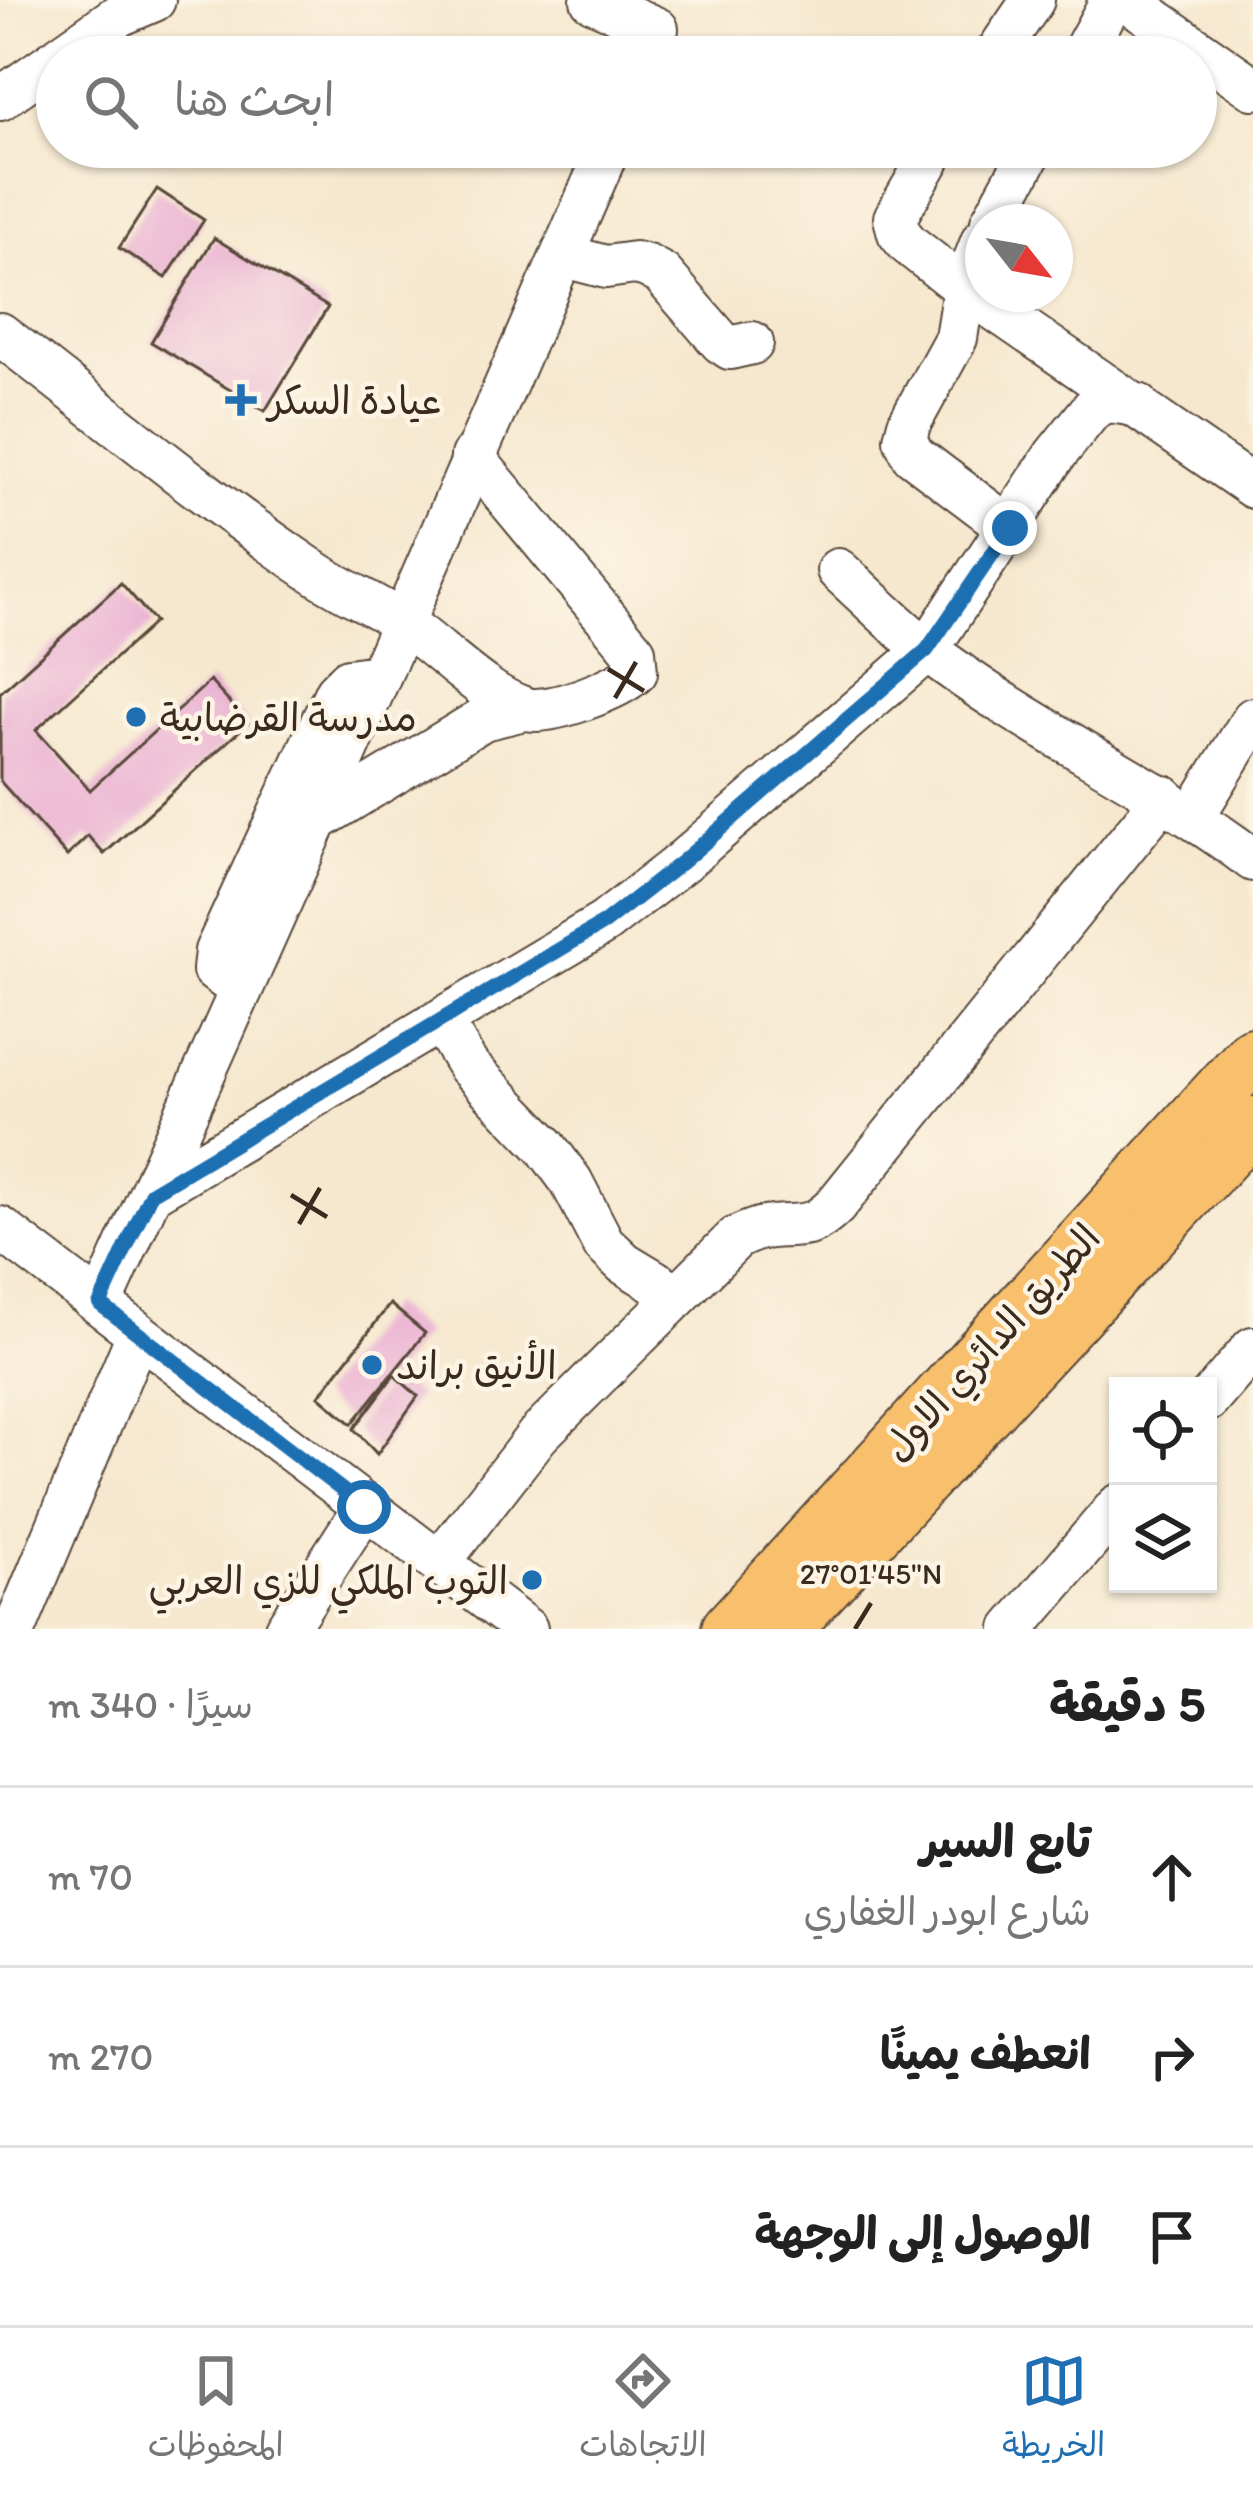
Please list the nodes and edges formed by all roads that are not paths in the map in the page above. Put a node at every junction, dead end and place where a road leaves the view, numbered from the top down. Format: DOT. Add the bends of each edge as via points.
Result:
graph roads {
  1 [pos="154,0"];
  2 [pos="592,0"];
  3 [pos="1034,0"];
  4 [pos="1112,0"];
  5 [pos="1127,0"];
  6 [pos="657,29"];
  7 [pos="89,36"];
  8 [pos="1009,36"];
  9 [pos="1092,36"];
  10 [pos="1179,36"];
  11 [pos="1217,63"];
  12 [pos="36,74"];
  13 [pos="1253,88"];
  14 [pos="0,99"];
  15 [pos="600,168"];
  16 [pos="924,168"];
  17 [pos="1022,168"];
  18 [pos="1002,204"];
  19 [pos="564,256"];
  20 [pos="964,288"];
  21 [pos="0,334"];
  22 [pos="752,343"];
  23 [pos="1138,405"];
  24 [pos="472,456"];
  25 [pos="1253,487"];
  26 [pos="1010,528"];
  27 [pos="838,570"];
  28 [pos="400,622"];
  29 [pos="927,650"];
  30 [pos="378,676"];
  31 [pos="524,709"];
  32 [pos="1253,719"];
  33 [pos="1179,806"];
  34 [pos="316,820"];
  35 [pos="1253,860"];
  36 [pos="241,990"];
  37 [pos="441,1022"];
  38 [pos="1253,1055"];
  39 [pos="1253,1124"];
  40 [pos="151,1193"];
  41 [pos="0,1228"];
  42 [pos="676,1295"];
  43 [pos="100,1304"];
  44 [pos="138,1334"];
  45 [pos="1253,1348"];
  46 [pos="1217,1390"];
  47 [pos="364,1507"];
  48 [pos="1109,1517"];
  49 [pos="440,1561"];
  50 [pos="1015,1628"];
  51 [pos="15,1629"];
  52 [pos="286,1629"];
  53 [pos="526,1629"];
  54 [pos="729,1629"];
  55 [pos="784,1629"];
  1 -- 7 [label="street"];
  2 -- 6 [label="street"];
  3 -- 8 [label="street"];
  4 -- 9 [label="street"];
  5 -- 10 [label="street"];
  11 -- 13 [label="street"];
  12 -- 14 [label="street"];
  15 -- 19 [label="street"];
  16 -- 20 [label="street" via="896,218 899,232"];
  17 -- 18 [label="street"];
  19 -- 22 [label="street" via="647,266 721,342"];
  19 -- 24 [label="street"];
  20 -- 23 [label="street"];
  20 -- 26 [label="street" via="956,338 905,439 914,455"];
  21 -- 28 [label="street" via="234,514"];
  23 -- 25 [label="street"];
  23 -- 26 [label="street" via="1107,400 1092,409"];
  24 -- 28 [label="street"];
  24 -- 31 [label="street" via="634,651 636,672 625,682 545,712"];
  26 -- 29 [label="street"];
  27 -- 29 [label="street"];
  28 -- 30 [label="street"];
  28 -- 31 [label="street"];
  29 -- 33 [label="street"];
  29 -- 37 [label="street" via="604,923"];
  30 -- 34 [label="street"];
  30 -- 36 [label="street" via="348,680 336,692 216,951 214,970"];
  31 -- 34 [label="street" via="483,719"];
  32 -- 33 [label="street"];
  33 -- 35 [label="street"];
  33 -- 42 [label="street" via="818,1223 736,1238"];
  34 -- 36 [label="street"];
  36 -- 40 [label="street"];
  37 -- 40 [label="street"];
  37 -- 42 [label="street" via="468,1066 571,1181 603,1243"];
  38 -- 54 [label="main road, الطريق الدائري الاول"];
  39 -- 55 [label="main road, الطريق الدائري الاول"];
  40 -- 43 [label="street"];
  41 -- 43 [label="street"];
  42 -- 49 [label="street" via="538,1435"];
  43 -- 44 [label="street"];
  44 -- 47 [label="street"];
  44 -- 51 [label="street"];
  45 -- 46 [label="street"];
  47 -- 49 [label="street"];
  47 -- 52 [label="street"];
  48 -- 50 [label="street"];
  49 -- 53 [label="street"];
}
